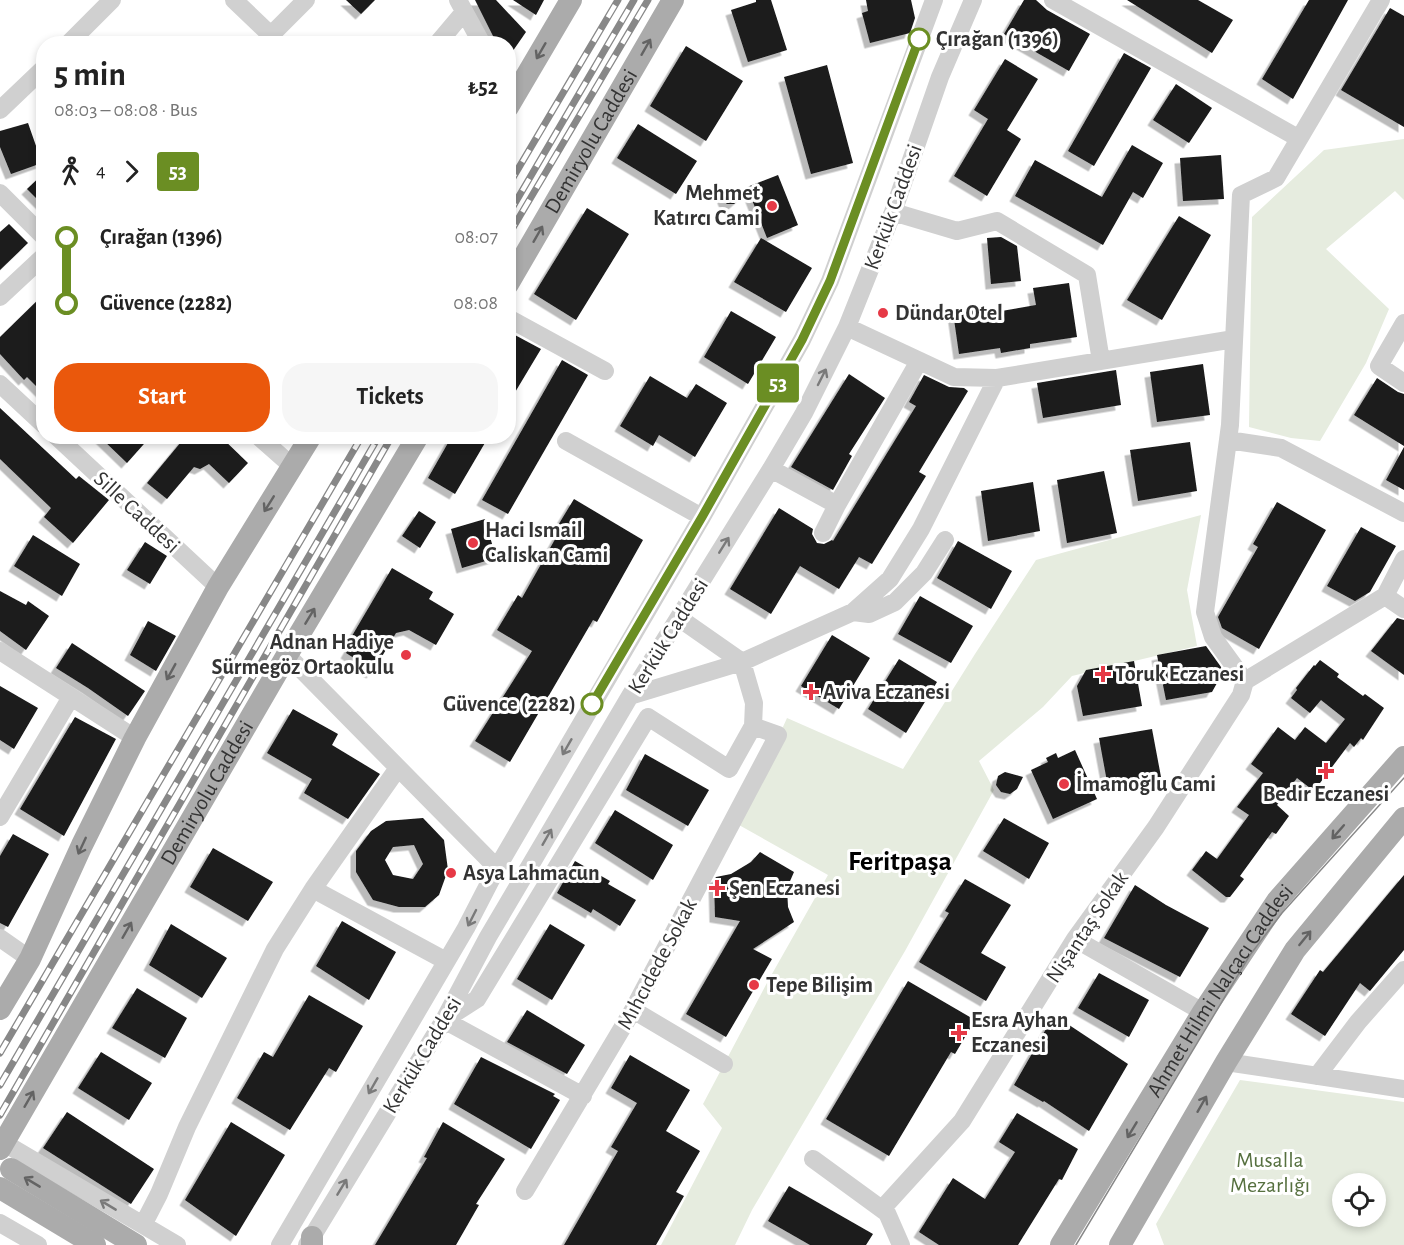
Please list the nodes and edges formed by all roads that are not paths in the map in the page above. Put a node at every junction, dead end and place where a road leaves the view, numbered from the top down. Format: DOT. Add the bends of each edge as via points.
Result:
graph roads {
  1 [pos="112,0"];
  2 [pos="234,0"];
  3 [pos="306,0"];
  4 [pos="570,0"];
  5 [pos="673,0"];
  6 [pos="934,0"];
  7 [pos="973,0"];
  8 [pos="1053,0"];
  9 [pos="1382,0"];
  10 [pos="461,6"];
  11 [pos="76,36"];
  12 [pos="266,36"];
  13 [pos="275,36"];
  14 [pos="442,36"];
  15 [pos="478,36"];
  16 [pos="36,76"];
  17 [pos="516,93"];
  18 [pos="0,111"];
  19 [pos="1298,138"];
  20 [pos="0,193"];
  21 [pos="893,212"];
  22 [pos="36,229"];
  23 [pos="36,263"];
  24 [pos="516,270"];
  25 [pos="0,297"];
  26 [pos="516,322"];
  27 [pos="1404,323"];
  28 [pos="847,327"];
  29 [pos="1234,339"];
  30 [pos="919,361"];
  31 [pos="1101,361"];
  32 [pos="605,371"];
  33 [pos="997,378"];
  34 [pos="1404,382"];
  35 [pos="0,384"];
  36 [pos="36,418"];
  37 [pos="1228,440"];
  38 [pos="566,441"];
  39 [pos="70,444"];
  40 [pos="267,444"];
  41 [pos="306,444"];
  42 [pos="413,444"];
  43 [pos="292,466"];
  44 [pos="771,469"];
  45 [pos="837,505"];
  46 [pos="1404,513"];
  47 [pos="702,517"];
  48 [pos="823,533"];
  49 [pos="945,540"];
  50 [pos="1404,559"];
  51 [pos="218,587"];
  52 [pos="1385,596"];
  53 [pos="1404,609"];
  54 [pos="853,612"];
  55 [pos="679,618"];
  56 [pos="0,651"];
  57 [pos="287,655"];
  58 [pos="742,662"];
  59 [pos="1243,688"];
  60 [pos="630,696"];
  61 [pos="71,697"];
  62 [pos="753,726"];
  63 [pos="135,738"];
  64 [pos="1404,756"];
  65 [pos="398,768"];
  66 [pos="0,817"];
  67 [pos="1404,818"];
  68 [pos="497,868"];
  69 [pos="313,889"];
  70 [pos="0,938"];
  71 [pos="1075,939"];
  72 [pos="30,959"];
  73 [pos="446,961"];
  74 [pos="1404,970"];
  75 [pos="0,1009"];
  76 [pos="633,1010"];
  77 [pos="1203,1012"];
  78 [pos="444,1020"];
  79 [pos="1226,1062"];
  80 [pos="724,1064"];
  81 [pos="1317,1076"];
  82 [pos="1404,1089"];
  83 [pos="583,1096"];
  84 [pos="2,1146"];
  85 [pos="813,1159"];
  86 [pos="5,1179"];
  87 [pos="525,1191"];
  88 [pos="882,1209"];
  89 [pos="0,1223"];
  90 [pos="139,1235"];
  91 [pos="310,1242"];
  92 [pos="1123,1242"];
  93 [pos="39,1245"];
  94 [pos="95,1245"];
  95 [pos="177,1245"];
  96 [pos="280,1245"];
  97 [pos="901,1245"];
  98 [pos="1061,1245"];
  1 -- 11 [label="street"];
  2 -- 12 [label="street"];
  3 -- 13 [label="street"];
  4 -- 17 [label="main road, one-way"];
  24 -- 5 [label="main road, Demiryolu Caddesi, one-way"];
  6 -- 47 [label="street, Kerkük Caddesi" via="830,281 802,340"];
  7 -- 21 [label="street, Kerkük Caddesi" via="940,77"];
  8 -- 19 [label="street"];
  9 -- 19 [label="street"];
  10 -- 14 [label="street"];
  10 -- 15 [label="street"];
  16 -- 18 [label="street"];
  19 -- 29 [label="street" via="1276,178 1241,195"];
  20 -- 22 [label="street"];
  21 -- 28 [label="street, Kerkük Caddesi"];
  21 -- 31 [label="street" via="957,231 996,221 1087,275"];
  23 -- 25 [label="street"];
  26 -- 32 [label="street"];
  27 -- 34 [label="street" via="1379,366"];
  28 -- 30 [label="street"];
  44 -- 28 [label="street, Kerkük Caddesi, one-way"];
  29 -- 31 [label="street"];
  29 -- 37 [label="street"];
  30 -- 33 [label="street" via="954,377"];
  30 -- 45 [label="street"];
  31 -- 33 [label="street"];
  33 -- 54 [label="street" via="921,529 890,579"];
  35 -- 36 [label="street"];
  37 -- 46 [label="street" via="1281,448"];
  37 -- 59 [label="street" via="1205,612 1213,637"];
  38 -- 47 [label="street"];
  39 -- 51 [label="street, Sille Caddesi"];
  40 -- 43 [label="street"];
  41 -- 43 [label="main road"];
  57 -- 42 [label="main road, Demiryolu Caddesi, one-way"];
  43 -- 51 [label="main road, one-way"];
  44 -- 45 [label="street"];
  55 -- 44 [label="street, Kerkük Caddesi, one-way"];
  45 -- 48 [label="street"];
  47 -- 68 [label="street, Kerkük Caddesi, one-way"];
  49 -- 54 [label="street" via="924,573 895,602 869,614"];
  50 -- 52 [label="street"];
  51 -- 63 [label="main road, one-way"];
  52 -- 53 [label="street"];
  52 -- 59 [label="street"];
  54 -- 58 [label="street"];
  55 -- 58 [label="street"];
  55 -- 60 [label="street, Kerkük Caddesi"];
  56 -- 61 [label="street"];
  57 -- 65 [label="street"];
  84 -- 57 [label="main road, Demiryolu Caddesi, one-way"];
  58 -- 60 [label="street"];
  58 -- 62 [label="street" via="754,703"];
  59 -- 71 [label="street, Nişantaş Sokak" via="1156,827"];
  78 -- 60 [label="street, Kerkük Caddesi, one-way" via="488,937"];
  61 -- 63 [label="street"];
  61 -- 66 [label="street"];
  62 -- 76 [label="street, Mıhcıdede Sokak" via="778,735"];
  62 -- 78 [label="street" via="729,769 648,717 477,999"];
  63 -- 72 [label="main road, one-way"];
  64 -- 77 [label="main road, Ahmet Hilmi Nalçacı Caddesi, one-way" via="1277,901"];
  65 -- 68 [label="street"];
  65 -- 69 [label="street"];
  79 -- 67 [label="main road, Ahmet Hilmi Nalçacı Caddesi, one-way" via="1295,950"];
  68 -- 73 [label="street, Kerkük Caddesi, one-way"];
  69 -- 73 [label="street"];
  69 -- 90 [label="street" via="275,949 187,1127"];
  70 -- 72 [label="street"];
  71 -- 77 [label="street"];
  71 -- 88 [label="street, Nişantaş Sokak" via="962,1121"];
  72 -- 75 [label="main road"];
  73 -- 96 [label="street, Kerkük Caddesi, one-way"];
  74 -- 81 [label="street"];
  76 -- 80 [label="street"];
  76 -- 83 [label="street, Mıhcıdede Sokak"];
  77 -- 98 [label="main road, Ahmet Hilmi Nalçacı Caddesi, one-way"];
  78 -- 83 [label="street"];
  91 -- 78 [label="street, Kerkük Caddesi, one-way"];
  79 -- 81 [label="street"];
  92 -- 79 [label="main road, Ahmet Hilmi Nalçacı Caddesi, one-way"];
  81 -- 82 [label="street"];
  83 -- 87 [label="street, Mıhcıdede Sokak"];
  90 -- 84 [label="street, one-way"];
  85 -- 88 [label="street"];
  90 -- 86 [label="main road, one-way"];
  86 -- 94 [label="main road"];
  88 -- 97 [label="street"];
  89 -- 93 [label="street"];
  90 -- 95 [label="street"];
}
